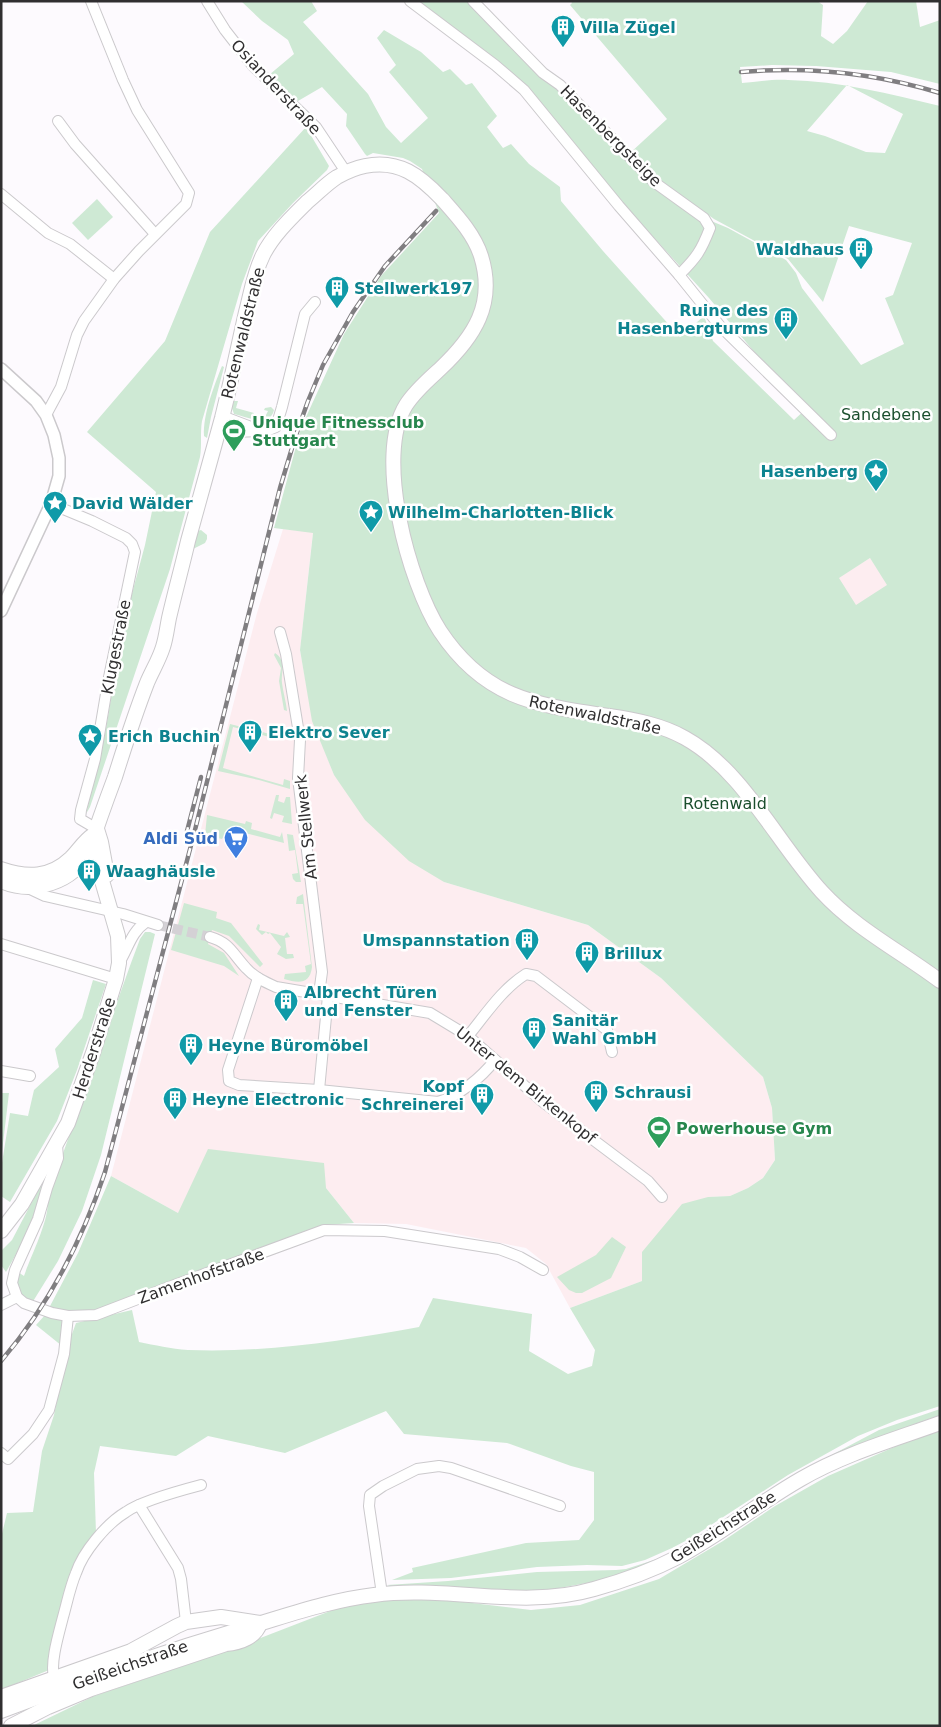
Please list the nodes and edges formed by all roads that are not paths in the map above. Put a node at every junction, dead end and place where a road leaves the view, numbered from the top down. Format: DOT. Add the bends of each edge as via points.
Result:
graph roads {
  1 [pos="90,1"];
  2 [pos="207,1"];
  3 [pos="410,1"];
  4 [pos="473,1"];
  5 [pos="58,121"];
  6 [pos="346,172"];
  7 [pos="1,194"];
  8 [pos="155,234"];
  9 [pos="679,275"];
  10 [pos="114,279"];
  11 [pos="315,302"];
  12 [pos="1,369"];
  13 [pos="46,415"];
  14 [pos="220,422"];
  15 [pos="831,436"];
  16 [pos="51,504"];
  17 [pos="5,595"];
  18 [pos="1,611"];
  19 [pos="280,632"];
  20 [pos="95,832"];
  21 [pos="89,856"];
  22 [pos="70,859"];
  23 [pos="1,868"];
  24 [pos="1,881"];
  25 [pos="28,888"];
  26 [pos="105,890"];
  27 [pos="110,911"];
  28 [pos="146,922"];
  29 [pos="158,925"];
  30 [pos="210,936"];
  31 [pos="1,944"];
  32 [pos="119,963"];
  33 [pos="258,978"];
  34 [pos="116,979"];
  35 [pos="940,981"];
  36 [pos="324,995"];
  37 [pos="468,1036"];
  38 [pos="612,1052"];
  39 [pos="495,1060"];
  40 [pos="1,1072"];
  41 [pos="30,1076"];
  42 [pos="319,1090"];
  43 [pos="56,1145"];
  44 [pos="662,1197"];
  45 [pos="1,1231"];
  46 [pos="543,1270"];
  47 [pos="17,1297"];
  48 [pos="1,1305"];
  49 [pos="68,1316"];
  50 [pos="940,1422"];
  51 [pos="1,1453"];
  52 [pos="201,1485"];
  53 [pos="139,1505"];
  54 [pos="560,1506"];
  55 [pos="382,1594"];
  56 [pos="186,1622"];
  57 [pos="260,1623"];
  58 [pos="166,1632"];
  59 [pos="196,1642"];
  60 [pos="54,1677"];
  61 [pos="2,1697"];
  62 [pos="1,1711"];
  63 [pos="11,1726"];
  1 -- 8 [label="street" via="137,110 189,193 186,204"];
  2 -- 6 [label="street, Osianderstraße" via="253,66 316,127"];
  3 -- 9 [label="street, Hasenbergsteige" via="524,90"];
  4 -- 9 [label="street, Hasenbergsteige" via="543,74 560,84 654,182 704,218 710,228 705,242 698,255"];
  5 -- 8 [label="street" via="74,144"];
  6 -- 14 [label="main road, Rotenwaldstraße" via="300,209 267,248 254,281"];
  6 -- 35 [label="main road, Rotenwaldstraße" via="378,164 396,166 415,174 458,218 474,240 482,259 485,289 475,327 463,347 408,403 396,430 393,459 395,491 412,568 433,620 449,644 478,674 519,698 547,707 645,722 663,728 710,754 724,767 835,906"];
  7 -- 10 [label="street"];
  8 -- 10 [label="street"];
  9 -- 15 [label="street, Hasenbergsteige" via="720,326"];
  10 -- 13 [label="street" via="77,335 63,383"];
  11 -- 14 [label="street" via="305,314 276,427 266,431"];
  12 -- 13 [label="street" via="36,401"];
  13 -- 16 [label="street" via="58,458 59,476"];
  14 -- 20 [label="main road, Rotenwaldstraße" via="164,643"];
  16 -- 17 [label="street"];
  16 -- 20 [label="street, Klugestraße" via="126,538 134,552 95,759 80,810 80,819"];
  17 -- 18 [label="street"];
  19 -- 36 [label="street, Am Stellwerk" via="300,740 298,778"];
  20 -- 21 [label="main road, Rotenwaldstraße"];
  20 -- 22 [label="main road, Rotenwaldstraße"];
  20 -- 26 [label="main road" via="101,842 107,875"];
  21 -- 22 [label="main road"];
  21 -- 25 [label="main road" via="60,880"];
  21 -- 26 [label="main road, Herderstraße" via="98,867"];
  22 -- 23 [label="main road, Rotenwaldstraße" via="53,869 32,875"];
  24 -- 25 [label="main road"];
  25 -- 27 [label="street" via="45,896"];
  26 -- 27 [label="main road, Herderstraße"];
  27 -- 28 [label="street"];
  27 -- 32 [label="main road, Herderstraße" via="118,936"];
  28 -- 29 [label="street"];
  28 -- 32 [label="street" via="133,936"];
  30 -- 33 [label="street, Unter dem Birkenkopf" via="222,941"];
  31 -- 34 [label="street"];
  32 -- 34 [label="main road, Herderstraße"];
  33 -- 36 [label="street, Unter dem Birkenkopf" via="276,987"];
  33 -- 42 [label="street" via="228,1070 229,1081 240,1085"];
  34 -- 43 [label="main road, Herderstraße" via="78,1100"];
  36 -- 37 [label="street, Unter dem Birkenkopf" via="430,1013"];
  36 -- 42 [label="street, Am Stellwerk"];
  37 -- 38 [label="street" via="504,992 526,974 536,976 607,1030"];
  37 -- 39 [label="street, Unter dem Birkenkopf"];
  39 -- 42 [label="street" via="485,1073 465,1088 438,1102"];
  39 -- 44 [label="street, Unter dem Birkenkopf" via="543,1102 648,1181"];
  40 -- 41 [label="street"];
  43 -- 45 [label="main road, Herderstraße" via="22,1204"];
  43 -- 47 [label="street" via="58,1158 38,1218 13,1276"];
  46 -- 49 [label="street, Zamenhofstraße" via="499,1249 385,1231 324,1230 96,1315"];
  47 -- 48 [label="street"];
  47 -- 49 [label="street, Zamenhofstraße" via="24,1303"];
  49 -- 51 [label="street" via="64,1354 49,1410 33,1434 8,1459"];
  50 -- 55 [label="main road, Geißeichstraße" via="823,1467 678,1557 614,1583 590,1590 538,1597"];
  52 -- 53 [label="street, Geißeichstraße" via="187,1484"];
  53 -- 56 [label="street, Geißeichstraße" via="178,1568"];
  53 -- 60 [label="street, Geißeichstraße" via="111,1524 83,1558 62,1621 53,1666"];
  54 -- 55 [label="street" via="451,1468 429,1466 406,1474 370,1495"];
  55 -- 57 [label="main road, Geißeichstraße" via="331,1603"];
  56 -- 57 [label="main road, Geißeichstraße" via="221,1617"];
  56 -- 58 [label="main road, Geißeichstraße"];
  57 -- 59 [label="main road, Geißeichstraße"];
  57 -- 63 [label="main road, Geißeichstraße" via="256,1632 237,1643 92,1689"];
  58 -- 59 [label="main road" via="187,1629"];
  58 -- 60 [label="main road, Geißeichstraße" via="131,1651"];
  59 -- 62 [label="main road, Geißeichstraße"];
  60 -- 61 [label="main road, Geißeichstraße"];
}
